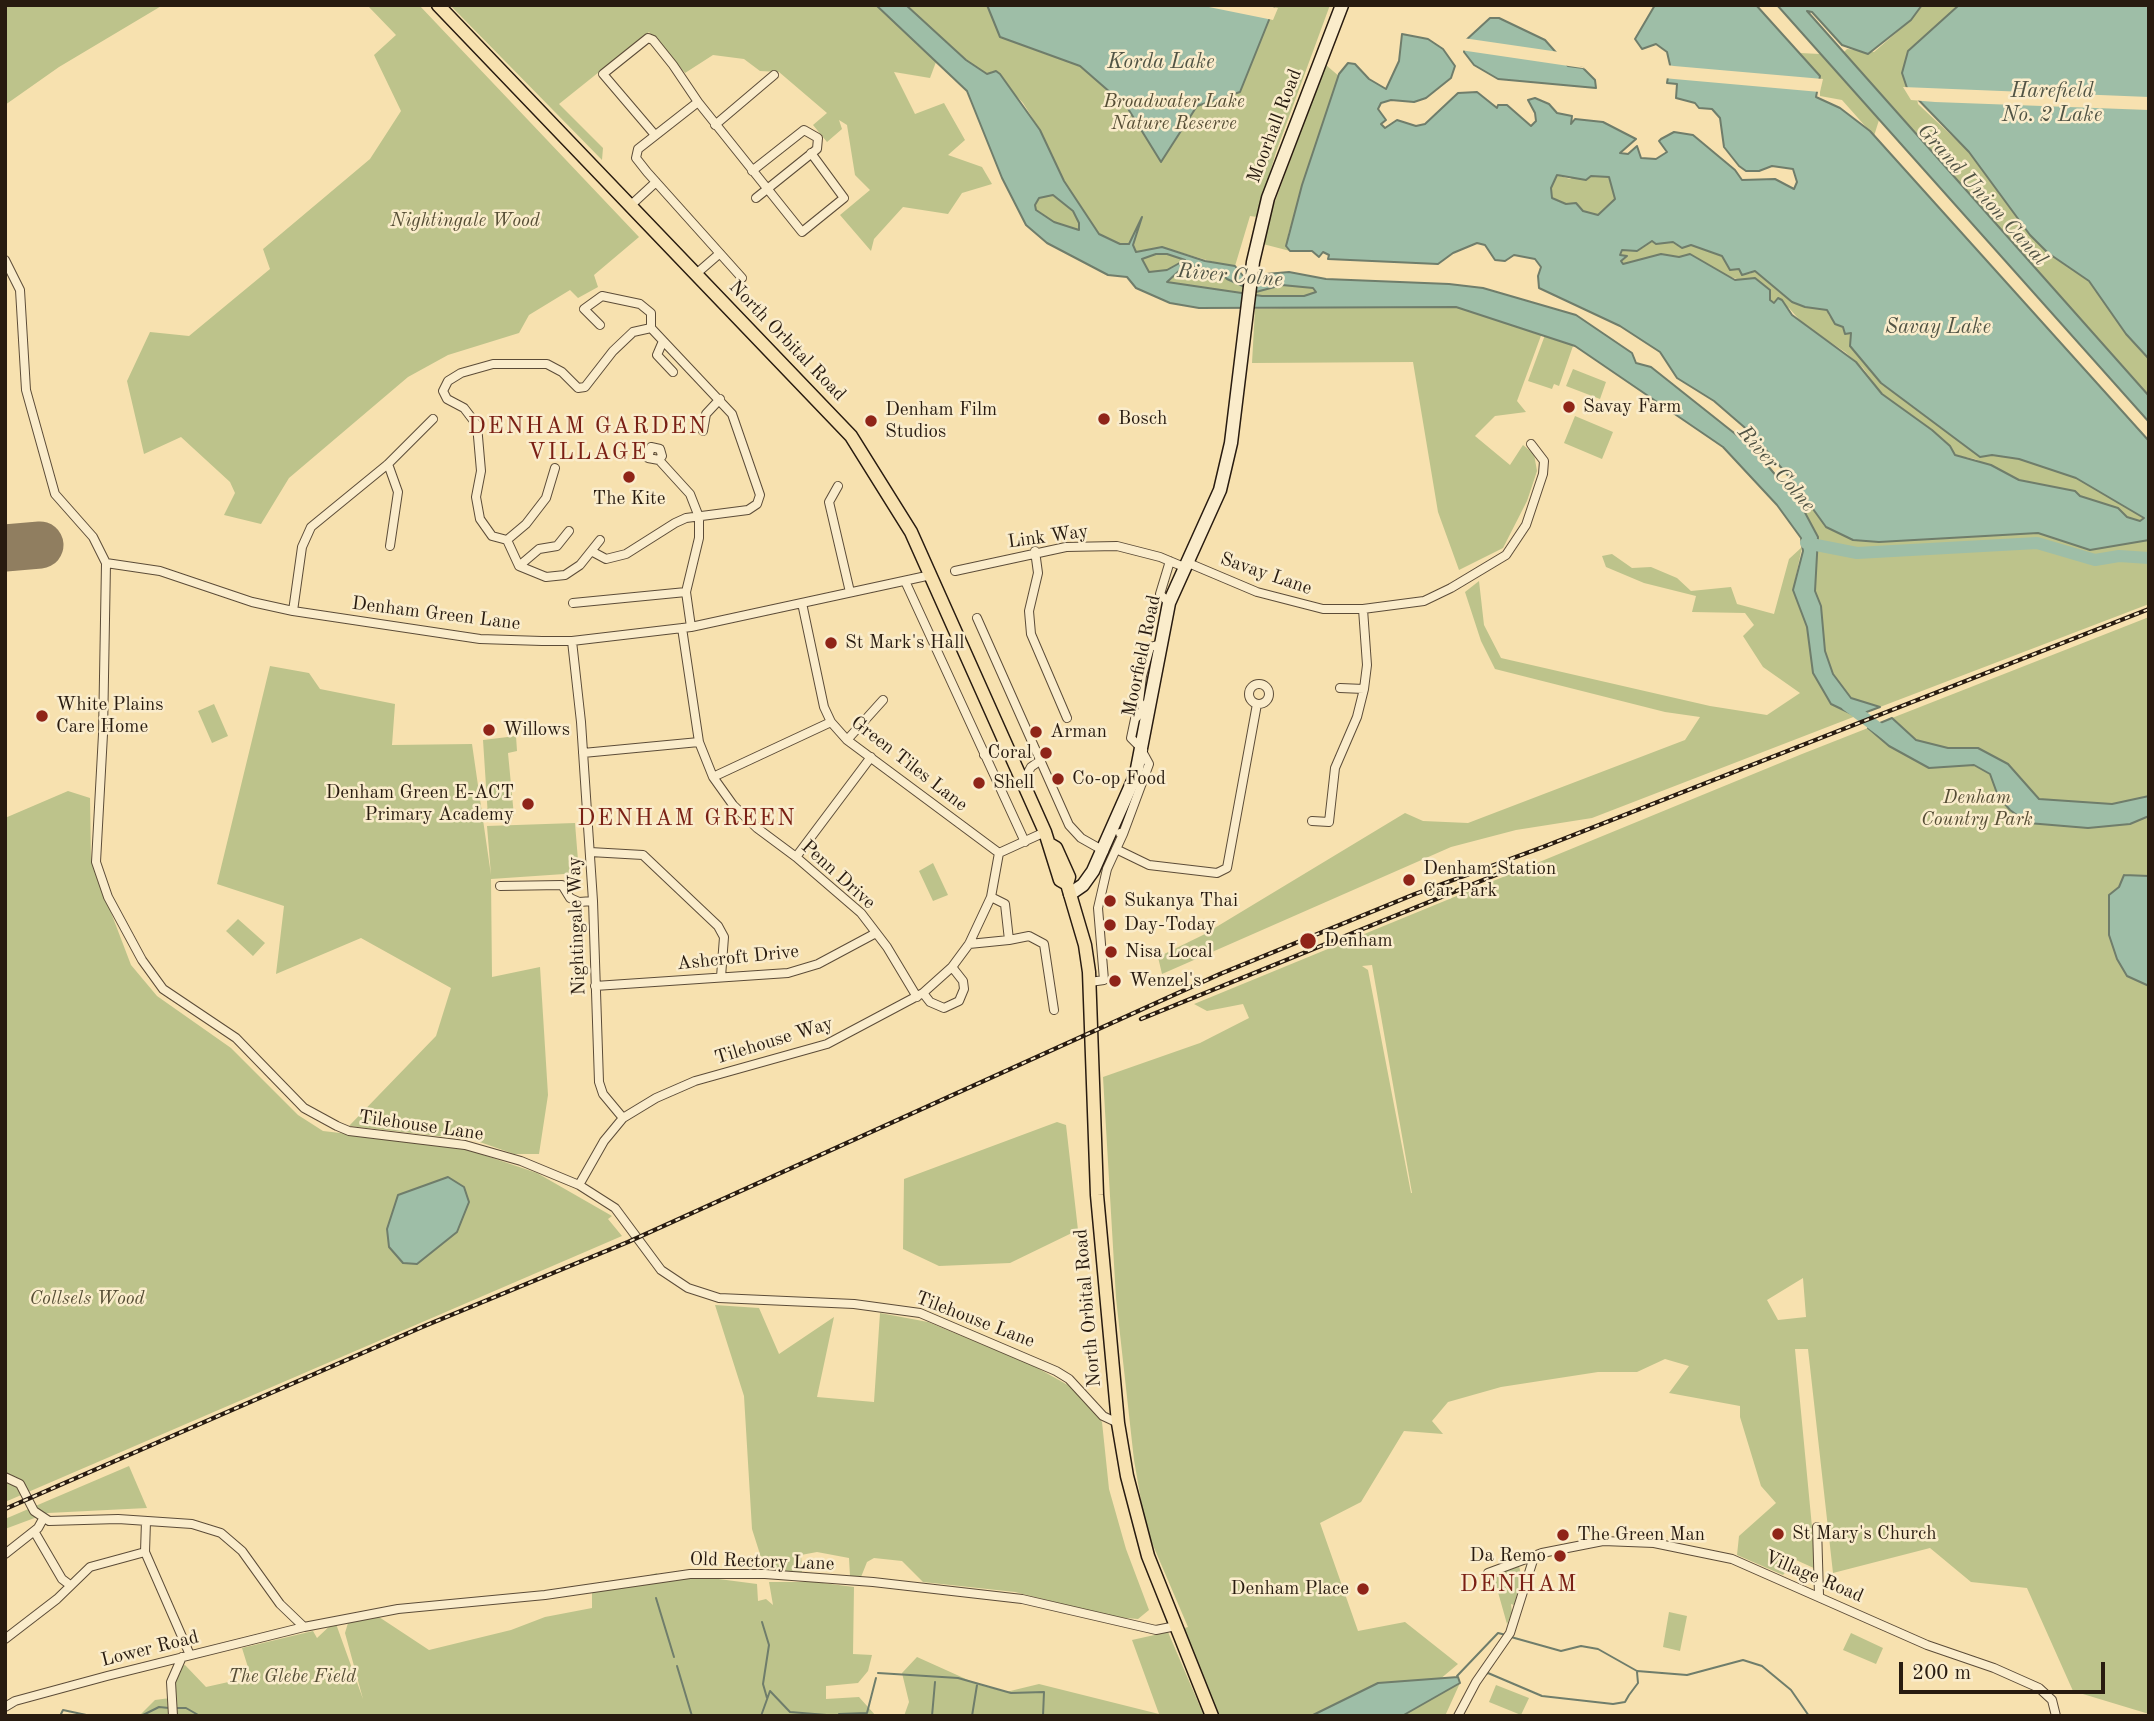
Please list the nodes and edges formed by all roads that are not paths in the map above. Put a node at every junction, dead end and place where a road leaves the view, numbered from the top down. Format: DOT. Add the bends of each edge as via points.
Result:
graph roads {
  1 [pos="438,5"];
  2 [pos="1342,5"];
  3 [pos="774,75"];
  4 [pos="698,102"];
  5 [pos="715,125"];
  6 [pos="655,135"];
  7 [pos="811,153"];
  8 [pos="752,171"];
  9 [pos="656,182"];
  10 [pos="767,189"];
  11 [pos="756,198"];
  12 [pos="630,206"];
  13 [pos="719,254"];
  14 [pos="5,260"];
  15 [pos="696,274"];
  16 [pos="742,278"];
  17 [pos="600,325"];
  18 [pos="651,328"];
  19 [pos="1245,332"];
  20 [pos="663,341"];
  21 [pos="673,372"];
  22 [pos="720,399"];
  23 [pos="433,419"];
  24 [pos="703,431"];
  25 [pos="1531,444"];
  26 [pos="659,460"];
  27 [pos="388,464"];
  28 [pos="555,468"];
  29 [pos="838,486"];
  30 [pos="699,517"];
  31 [pos="569,531"];
  32 [pos="507,540"];
  33 [pos="600,540"];
  34 [pos="390,546"];
  35 [pos="1035,551"];
  36 [pos="593,552"];
  37 [pos="1170,561"];
  38 [pos="106,563"];
  39 [pos="1185,565"];
  40 [pos="519,566"];
  41 [pos="955,571"];
  42 [pos="931,575"];
  43 [pos="905,582"];
  44 [pos="686,592"];
  45 [pos="850,592"];
  46 [pos="573,603"];
  47 [pos="802,603"];
  48 [pos="1169,603"];
  49 [pos="1363,609"];
  50 [pos="293,611"];
  51 [pos="977,618"];
  52 [pos="691,627"];
  53 [pos="682,628"];
  54 [pos="572,641"];
  55 [pos="1340,688"];
  56 [pos="1364,689"];
  57 [pos="883,700"];
  58 [pos="1257,704"];
  59 [pos="1067,718"];
  60 [pos="831,722"];
  61 [pos="848,740"];
  62 [pos="699,742"];
  63 [pos="1007,745"];
  64 [pos="583,753"];
  65 [pos="984,755"];
  66 [pos="871,757"];
  67 [pos="1041,760"];
  68 [pos="713,777"];
  69 [pos="1023,782"];
  70 [pos="1312,821"];
  71 [pos="1045,832"];
  72 [pos="1025,842"];
  73 [pos="1110,850"];
  74 [pos="590,852"];
  75 [pos="999,853"];
  76 [pos="796,857"];
  77 [pos="500,886"];
  78 [pos="1069,889"];
  79 [pos="991,897"];
  80 [pos="593,901"];
  81 [pos="876,933"];
  82 [pos="1009,940"];
  83 [pos="969,944"];
  84 [pos="952,967"];
  85 [pos="721,977"];
  86 [pos="1090,982"];
  87 [pos="595,986"];
  88 [pos="920,995"];
  89 [pos="1054,1010"];
  90 [pos="623,1118"];
  91 [pos="579,1185"];
  92 [pos="1118,1423"];
  93 [pos="5,1477"];
  94 [pos="43,1519"];
  95 [pos="146,1521"];
  96 [pos="1817,1527"];
  97 [pos="34,1531"];
  98 [pos="145,1552"];
  99 [pos="5,1554"];
  100 [pos="1534,1557"];
  101 [pos="1488,1573"];
  102 [pos="70,1585"];
  103 [pos="1819,1595"];
  104 [pos="1176,1626"];
  105 [pos="304,1627"];
  106 [pos="5,1640"];
  107 [pos="186,1656"];
  108 [pos="5,1707"];
  109 [pos="2056,1714"];
  110 [pos="173,1716"];
  111 [pos="1212,1716"];
  112 [pos="1458,1716"];
  1 -- 12 [label="main road, North Orbital Road"];
  2 -- 19 [label="street, Moorhall Road" via="1268,198 1252,262"];
  3 -- 5 [label="street"];
  4 -- 5 [label="street"];
  4 -- 6 [label="street"];
  4 -- 6 [label="street" via="648,38 603,74"];
  5 -- 8 [label="street"];
  6 -- 9 [label="street" via="636,153"];
  7 -- 8 [label="street" via="818,138 804,130"];
  7 -- 10 [label="street"];
  7 -- 10 [label="street" via="844,198 802,232"];
  8 -- 10 [label="street"];
  9 -- 12 [label="street"];
  9 -- 13 [label="street"];
  10 -- 11 [label="street"];
  12 -- 15 [label="main road, North Orbital Road"];
  13 -- 15 [label="street"];
  13 -- 16 [label="street"];
  14 -- 38 [label="street" via="20,290 26,390 55,494 93,537"];
  15 -- 42 [label="main road, North Orbital Road" via="851,436 886,488"];
  17 -- 18 [label="street" via="584,309 602,296 640,304 650,313"];
  18 -- 20 [label="street"];
  18 -- 32 [label="street" via="633,332 585,387 578,388 547,364 494,364 448,381 443,391 447,399 464,408 477,425 481,471 475,497 480,519 492,536"];
  19 -- 39 [label="street, Moorfield Road" via="1231,443 1220,490"];
  20 -- 21 [label="street" via="657,355"];
  20 -- 22 [label="street"];
  22 -- 24 [label="street" via="706,414"];
  22 -- 30 [label="street" via="732,414 760,495 748,510"];
  23 -- 27 [label="street"];
  25 -- 49 [label="street, Savay Lane" via="1544,461 1538,493 1526,525 1506,555 1423,601"];
  26 -- 30 [label="street" via="690,494"];
  27 -- 34 [label="street" via="398,492"];
  27 -- 50 [label="street" via="311,527 302,547"];
  28 -- 32 [label="street" via="546,498"];
  29 -- 45 [label="street" via="829,502"];
  30 -- 36 [label="street" via="675,523 626,554 606,559"];
  30 -- 44 [label="street" via="699,538"];
  31 -- 40 [label="street" via="557,546 539,549"];
  32 -- 40 [label="street"];
  33 -- 36 [label="street"];
  35 -- 37 [label="street, Link Way" via="1117,546"];
  35 -- 41 [label="street, Link Way"];
  35 -- 59 [label="street" via="1038,573 1029,611 1031,634"];
  36 -- 40 [label="street" via="565,575 547,577"];
  37 -- 39 [label="street, Link Way"];
  37 -- 48 [label="street" via="1160,594"];
  38 -- 50 [label="street, Denham Green Lane" via="160,571"];
  38 -- 91 [label="street, Tilehouse Lane" via="96,862 113,908 163,989 236,1038 304,1108 337,1126 465,1145"];
  39 -- 48 [label="street, Moorfield Road"];
  39 -- 49 [label="street, Savay Lane" via="1300,605"];
  42 -- 43 [label="street, Denham Green Lane"];
  42 -- 63 [label="main road, North Orbital Road"];
  43 -- 45 [label="street, Denham Green Lane"];
  43 -- 65 [label="street"];
  44 -- 46 [label="street"];
  44 -- 52 [label="street"];
  45 -- 47 [label="street, Denham Green Lane"];
  47 -- 52 [label="street, Denham Green Lane"];
  47 -- 60 [label="street, Green Tiles Lane"];
  48 -- 73 [label="street, Moorfield Road" via="1143,751"];
  49 -- 56 [label="street"];
  50 -- 54 [label="street, Denham Green Lane" via="480,639"];
  51 -- 67 [label="street"];
  52 -- 53 [label="street, Denham Green Lane"];
  53 -- 54 [label="street, Denham Green Lane"];
  53 -- 62 [label="street, Penn Drive"];
  54 -- 64 [label="street, Nightingale Way"];
  55 -- 56 [label="street"];
  56 -- 70 [label="street" via="1335,768 1329,822"];
  57 -- 61 [label="street"];
  58 -- 73 [label="street" via="1227,868 1217,873 1149,865"];
  60 -- 61 [label="street, Green Tiles Lane"];
  60 -- 68 [label="street"];
  61 -- 66 [label="street, Green Tiles Lane"];
  62 -- 64 [label="street"];
  62 -- 68 [label="street, Penn Drive"];
  63 -- 65 [label="street"];
  63 -- 69 [label="main road, North Orbital Road"];
  64 -- 74 [label="street, Nightingale Way"];
  65 -- 72 [label="street"];
  66 -- 75 [label="street, Green Tiles Lane"];
  66 -- 76 [label="street"];
  67 -- 69 [label="street"];
  67 -- 73 [label="street" via="1069,825 1081,838"];
  68 -- 76 [label="street, Penn Drive" via="749,820"];
  69 -- 71 [label="main road, North Orbital Road"];
  71 -- 72 [label="street"];
  71 -- 78 [label="main road, North Orbital Road" via="1067,869"];
  72 -- 75 [label="street"];
  73 -- 78 [label="street, Moorfield Road" via="1088,879"];
  73 -- 86 [label="street" via="1098,908 1104,980"];
  74 -- 80 [label="street, Nightingale Way"];
  74 -- 85 [label="street" via="643,855 718,926 724,937"];
  75 -- 79 [label="street, Tilehouse Way"];
  76 -- 81 [label="street, Penn Drive" via="861,913"];
  77 -- 80 [label="street" via="562,884 570,898"];
  78 -- 86 [label="main road, North Orbital Road"];
  79 -- 82 [label="street" via="1005,904"];
  79 -- 83 [label="street, Tilehouse Way"];
  80 -- 87 [label="street, Nightingale Way"];
  81 -- 85 [label="street, Ashcroft Drive" via="788,973"];
  81 -- 88 [label="street, Penn Drive"];
  82 -- 83 [label="street"];
  82 -- 89 [label="street" via="1029,936 1044,944"];
  83 -- 84 [label="street, Tilehouse Way"];
  84 -- 88 [label="street, Tilehouse Way"];
  84 -- 88 [label="street" via="963,981 959,1001 944,1008"];
  85 -- 87 [label="street, Ashcroft Drive"];
  86 -- 92 [label="main road, North Orbital Road" via="1094,1166"];
  87 -- 90 [label="street, Nightingale Way" via="599,1082"];
  88 -- 90 [label="street, Tilehouse Way" via="827,1044 695,1081"];
  90 -- 91 [label="street, Tilehouse Way"];
  91 -- 92 [label="street, Tilehouse Lane" via="615,1208 661,1270 688,1288 719,1298 854,1304 920,1313 1056,1371 1103,1416"];
  92 -- 104 [label="main road, North Orbital Road" via="1137,1517"];
  93 -- 94 [label="street" via="20,1485"];
  94 -- 95 [label="street"];
  94 -- 97 [label="street"];
  95 -- 98 [label="street"];
  95 -- 105 [label="street" via="192,1524 221,1533 242,1551 280,1604"];
  96 -- 103 [label="street"];
  97 -- 99 [label="street"];
  97 -- 102 [label="street"];
  98 -- 102 [label="street" via="90,1567"];
  98 -- 107 [label="street"];
  100 -- 101 [label="street, Village Road"];
  100 -- 103 [label="street, Village Road" via="1603,1541 1654,1543 1732,1559"];
  100 -- 112 [label="street" via="1509,1636"];
  102 -- 106 [label="street"];
  103 -- 109 [label="street, Village Road" via="1927,1645 2039,1688 2052,1700"];
  104 -- 105 [label="street, Old Rectory Lane" via="1139,1627 1023,1599 873,1582 690,1574 545,1595 398,1609"];
  104 -- 111 [label="main road, North Orbital Road"];
  105 -- 107 [label="street, Lower Road"];
  107 -- 108 [label="street, Lower Road"];
  107 -- 110 [label="street" via="171,1682"];
}
